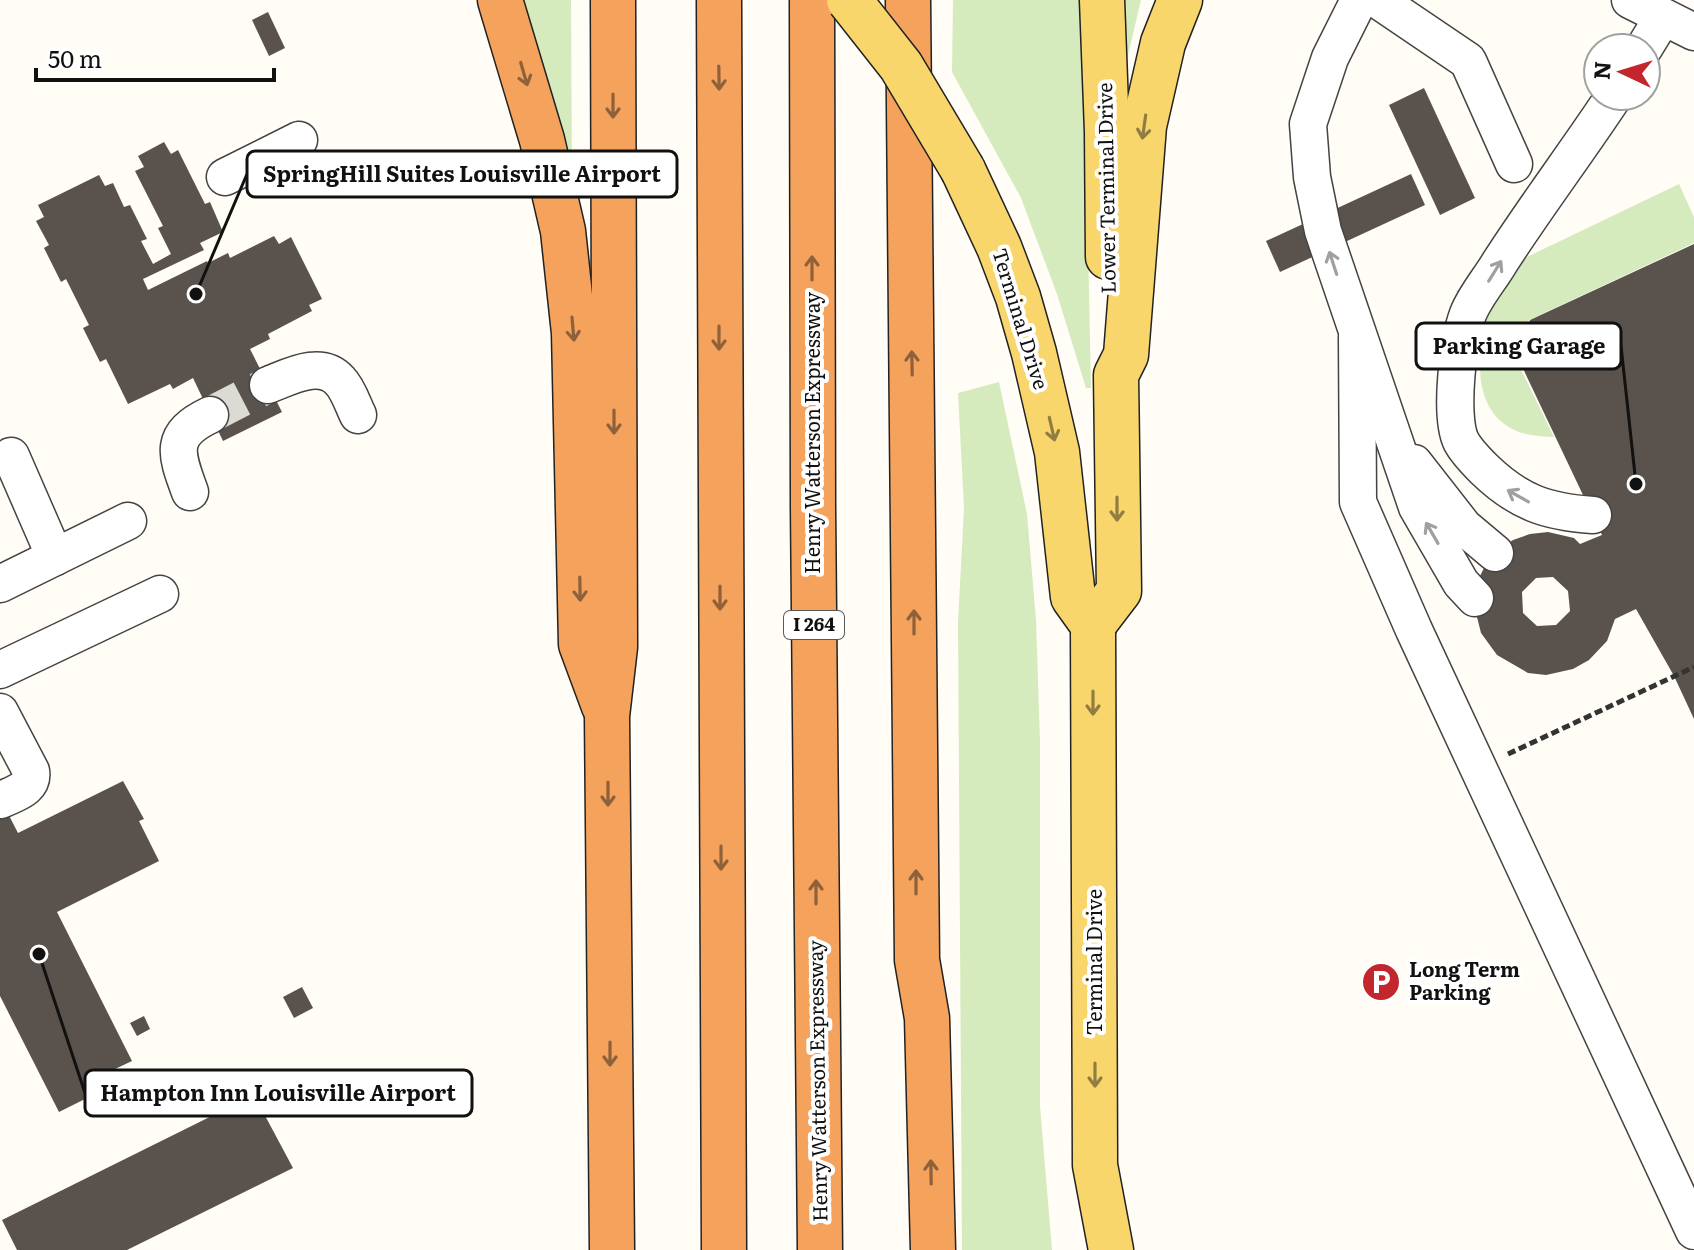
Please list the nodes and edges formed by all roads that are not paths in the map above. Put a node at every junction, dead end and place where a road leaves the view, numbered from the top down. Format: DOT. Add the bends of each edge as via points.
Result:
graph roads {
  1 [pos="500,0"];
  2 [pos="613,0"];
  3 [pos="719,0"];
  4 [pos="812,0"];
  5 [pos="849,0"];
  6 [pos="908,0"];
  7 [pos="1102,0"];
  8 [pos="1180,0"];
  9 [pos="1359,0"];
  10 [pos="1378,0"];
  11 [pos="1630,0"];
  12 [pos="1679,24"];
  13 [pos="1662,36"];
  14 [pos="1603,112"];
  15 [pos="299,140"];
  16 [pos="1514,164"];
  17 [pos="225,177"];
  18 [pos="1357,337"];
  19 [pos="1116,375"];
  20 [pos="268,385"];
  21 [pos="1381,402"];
  22 [pos="210,415"];
  23 [pos="358,415"];
  24 [pos="11,456"];
  25 [pos="190,492"];
  26 [pos="1593,515"];
  27 [pos="128,521"];
  28 [pos="1495,553"];
  29 [pos="55,557"];
  30 [pos="0,584"];
  31 [pos="160,594"];
  32 [pos="1475,598"];
  33 [pos="1093,625"];
  34 [pos="0,670"];
  35 [pos="0,712"];
  36 [pos="607,716"];
  37 [pos="1,800"];
  38 [pos="917,960"];
  39 [pos="1694,1231"];
  40 [pos="612,1250"];
  41 [pos="724,1250"];
  42 [pos="820,1250"];
  43 [pos="903,1250"];
  44 [pos="933,1250"];
  45 [pos="1111,1250"];
  1 -- 36 [label="highway, one-way" via="563,231 574,333 581,644"];
  2 -- 36 [label="highway, one-way" via="615,647"];
  3 -- 41 [label="highway, one-way"];
  42 -- 4 [label="highway, Henry Watterson Expressway / I 264, one-way"];
  5 -- 33 [label="main road, Terminal Drive, one-way, bridge" via="901,66 963,170 999,247 1034,353 1057,452 1073,597"];
  38 -- 6 [label="highway, one-way"];
  7 -- 19 [label="main road, Lower Terminal Drive" via="1108,356"];
  8 -- 19 [label="main road, one-way" via="1163,43 1144,126 1126,355"];
  18 -- 9 [label="lane, one-way" via="1323,231 1308,124 1330,58"];
  10 -- 16 [label="lane" via="1468,61"];
  11 -- 12 [label="lane"];
  12 -- 13 [label="lane"];
  26 -- 14 [label="lane, one-way" via="1559,513 1504,488 1460,439 1455,394 1468,313"];
  15 -- 17 [label="lane"];
  18 -- 21 [label="lane"];
  18 -- 39 [label="lane" via="1358,502"];
  19 -- 33 [label="main road, one-way" via="1119,591"];
  20 -- 23 [label="lane" via="303,371 323,371 340,380"];
  21 -- 28 [label="lane" via="1419,471 1464,527"];
  32 -- 21 [label="lane, one-way" via="1417,507"];
  22 -- 25 [label="lane" via="192,423 179,440 178,459"];
  24 -- 29 [label="lane"];
  27 -- 29 [label="lane"];
  29 -- 30 [label="lane"];
  31 -- 34 [label="lane"];
  33 -- 45 [label="main road, Terminal Drive, one-way" via="1095,1165"];
  35 -- 37 [label="lane" via="32,779"];
  36 -- 40 [label="highway, one-way"];
  38 -- 43 [label="highway" via="900,1016"];
  44 -- 38 [label="highway, one-way" via="927,1018"];
}
